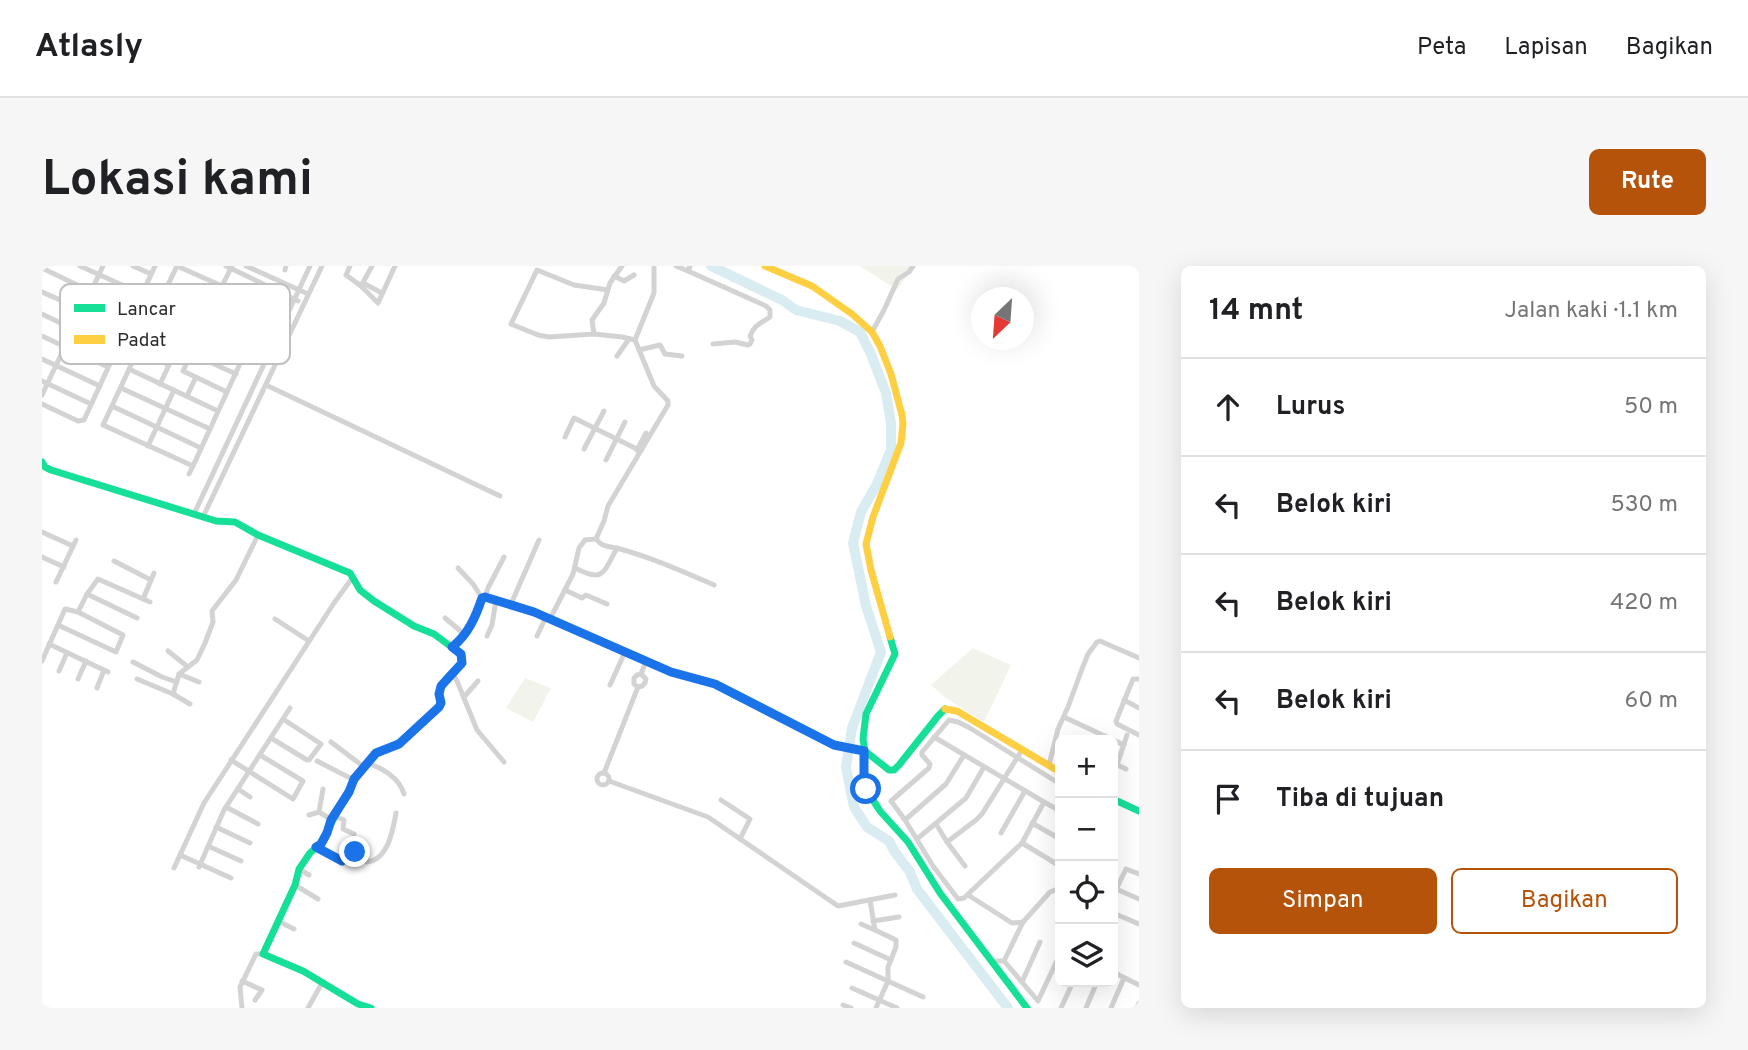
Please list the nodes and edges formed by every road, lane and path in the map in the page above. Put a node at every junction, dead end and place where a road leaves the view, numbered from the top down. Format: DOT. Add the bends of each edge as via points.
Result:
graph roads {
  1 [pos="80,266"];
  2 [pos="103,266"];
  3 [pos="133,266"];
  4 [pos="155,266"];
  5 [pos="177,266"];
  6 [pos="246,266"];
  7 [pos="310,266"];
  8 [pos="322,266"];
  9 [pos="350,266"];
  10 [pos="372,266"];
  11 [pos="395,266"];
  12 [pos="622,266"];
  13 [pos="654,266"];
  14 [pos="676,266"];
  15 [pos="765,266"];
  16 [pos="913,266"];
  17 [pos="229,267"];
  18 [pos="42,268"];
  19 [pos="689,269"];
  20 [pos="151,274"];
  21 [pos="99,275"];
  22 [pos="634,275"];
  23 [pos="614,276"];
  24 [pos="74,284"];
  25 [pos="94,284"];
  26 [pos="119,284"];
  27 [pos="146,284"];
  28 [pos="168,284"];
  29 [pos="218,284"];
  30 [pos="223,284"];
  31 [pos="264,284"];
  32 [pos="286,284"];
  33 [pos="362,285"];
  34 [pos="290,286"];
  35 [pos="299,290"];
  36 [pos="608,290"];
  37 [pos="42,292"];
  38 [pos="382,293"];
  39 [pos="308,294"];
  40 [pos="290,297"];
  41 [pos="295,299"];
  42 [pos="60,301"];
  43 [pos="304,304"];
  44 [pos="290,310"];
  45 [pos="42,314"];
  46 [pos="60,323"];
  47 [pos="872,332"];
  48 [pos="290,333"];
  49 [pos="594,334"];
  50 [pos="42,336"];
  51 [pos="632,340"];
  52 [pos="60,344"];
  53 [pos="713,344"];
  54 [pos="639,350"];
  55 [pos="617,356"];
  56 [pos="682,356"];
  57 [pos="60,357"];
  58 [pos="42,359"];
  59 [pos="102,364"];
  60 [pos="109,364"];
  61 [pos="132,364"];
  62 [pos="186,364"];
  63 [pos="215,364"];
  64 [pos="240,364"];
  65 [pos="264,364"];
  66 [pos="275,364"];
  67 [pos="169,365"];
  68 [pos="56,366"];
  69 [pos="108,367"];
  70 [pos="129,369"];
  71 [pos="183,371"];
  72 [pos="236,374"];
  73 [pos="196,377"];
  74 [pos="45,382"];
  75 [pos="160,384"];
  76 [pos="100,386"];
  77 [pos="254,386"];
  78 [pos="264,387"];
  79 [pos="121,388"];
  80 [pos="174,390"];
  81 [pos="227,392"];
  82 [pos="42,395"];
  83 [pos="187,396"];
  84 [pos="42,404"];
  85 [pos="91,404"];
  86 [pos="112,406"];
  87 [pos="166,408"];
  88 [pos="218,411"];
  89 [pos="604,411"];
  90 [pos="625,422"];
  91 [pos="157,427"];
  92 [pos="595,428"];
  93 [pos="210,429"];
  94 [pos="646,433"];
  95 [pos="565,437"];
  96 [pos="616,439"];
  97 [pos="148,446"];
  98 [pos="201,447"];
  99 [pos="584,449"];
  100 [pos="639,450"];
  101 [pos="606,460"];
  102 [pos="42,462"];
  103 [pos="193,466"];
  104 [pos="626,472"];
  105 [pos="189,474"];
  106 [pos="500,496"];
  107 [pos="194,514"];
  108 [pos="203,517"];
  109 [pos="42,532"];
  110 [pos="258,535"];
  111 [pos="596,539"];
  112 [pos="539,540"];
  113 [pos="617,548"];
  114 [pos="503,557"];
  115 [pos="44,558"];
  116 [pos="114,561"];
  117 [pos="42,565"];
  118 [pos="64,567"];
  119 [pos="458,568"];
  120 [pos="575,568"];
  121 [pos="154,573"];
  122 [pos="353,577"];
  123 [pos="151,580"];
  124 [pos="56,582"];
  125 [pos="715,585"];
  126 [pos="565,590"];
  127 [pos="87,594"];
  128 [pos="484,598"];
  129 [pos="143,599"];
  130 [pos="496,600"];
  131 [pos="150,603"];
  132 [pos="511,604"];
  133 [pos="607,604"];
  134 [pos="78,612"];
  135 [pos="137,618"];
  136 [pos="445,618"];
  137 [pos="548,618"];
  138 [pos="275,619"];
  139 [pos="58,625"];
  140 [pos="464,634"];
  141 [pos="487,636"];
  142 [pos="537,636"];
  143 [pos="309,640"];
  144 [pos="46,646"];
  145 [pos="452,647"];
  146 [pos="168,651"];
  147 [pos="625,652"];
  148 [pos="67,653"];
  149 [pos="1139,658"];
  150 [pos="42,661"];
  151 [pos="86,661"];
  152 [pos="646,661"];
  153 [pos="133,662"];
  154 [pos="187,667"];
  155 [pos="59,671"];
  156 [pos="179,674"];
  157 [pos="453,674"];
  158 [pos="78,679"];
  159 [pos="1139,679"];
  160 [pos="137,680"];
  161 [pos="478,681"];
  162 [pos="177,682"];
  163 [pos="199,682"];
  164 [pos="610,685"];
  165 [pos="97,688"];
  166 [pos="173,694"];
  167 [pos="464,696"];
  168 [pos="1124,700"];
  169 [pos="190,704"];
  170 [pos="290,708"];
  171 [pos="1139,708"];
  172 [pos="1066,718"];
  173 [pos="283,719"];
  174 [pos="1127,734"];
  175 [pos="1139,735"];
  176 [pos="934,737"];
  177 [pos="271,738"];
  178 [pos="331,742"];
  179 [pos="1124,745"];
  180 [pos="863,750"];
  181 [pos="1022,750"];
  182 [pos="260,755"];
  183 [pos="964,755"];
  184 [pos="1118,758"];
  185 [pos="1017,759"];
  186 [pos="230,760"];
  187 [pos="317,761"];
  188 [pos="504,762"];
  189 [pos="366,765"];
  190 [pos="1049,765"];
  191 [pos="1118,765"];
  192 [pos="984,766"];
  193 [pos="1055,769"];
  194 [pos="1126,769"];
  195 [pos="249,772"];
  196 [pos="604,773"];
  197 [pos="1005,778"];
  198 [pos="354,779"];
  199 [pos="609,781"];
  200 [pos="1055,781"];
  201 [pos="238,789"];
  202 [pos="323,789"];
  203 [pos="1025,791"];
  204 [pos="404,794"];
  205 [pos="250,797"];
  206 [pos="721,800"];
  207 [pos="1118,801"];
  208 [pos="1044,802"];
  209 [pos="226,807"];
  210 [pos="1055,808"];
  211 [pos="1139,811"];
  212 [pos="319,812"];
  213 [pos="396,813"];
  214 [pos="309,815"];
  215 [pos="333,818"];
  216 [pos="905,820"];
  217 [pos="1032,823"];
  218 [pos="258,824"];
  219 [pos="936,824"];
  220 [pos="216,827"];
  221 [pos="1001,833"];
  222 [pos="354,834"];
  223 [pos="1055,836"];
  224 [pos="740,839"];
  225 [pos="916,839"];
  226 [pos="250,842"];
  227 [pos="947,842"];
  228 [pos="1022,842"];
  229 [pos="208,846"];
  230 [pos="316,847"];
  231 [pos="180,855"];
  232 [pos="241,861"];
  233 [pos="1055,863"];
  234 [pos="199,865"];
  235 [pos="965,866"];
  236 [pos="174,868"];
  237 [pos="299,869"];
  238 [pos="1139,874"];
  239 [pos="309,875"];
  240 [pos="231,878"];
  241 [pos="1118,884"];
  242 [pos="295,885"];
  243 [pos="1055,890"];
  244 [pos="1118,893"];
  245 [pos="895,895"];
  246 [pos="968,895"];
  247 [pos="318,898"];
  248 [pos="1139,899"];
  249 [pos="870,900"];
  250 [pos="1118,915"];
  251 [pos="899,917"];
  252 [pos="278,921"];
  253 [pos="873,921"];
  254 [pos="1023,922"];
  255 [pos="861,924"];
  256 [pos="1139,924"];
  257 [pos="294,929"];
  258 [pos="875,930"];
  259 [pos="1040,942"];
  260 [pos="854,943"];
  261 [pos="263,954"];
  262 [pos="891,960"];
  263 [pos="846,962"];
  264 [pos="997,962"];
  265 [pos="1055,965"];
  266 [pos="1118,975"];
  267 [pos="1124,978"];
  268 [pos="242,981"];
  269 [pos="888,981"];
  270 [pos="1021,982"];
  271 [pos="322,983"];
  272 [pos="1139,985"];
  273 [pos="1071,987"];
  274 [pos="1095,987"];
  275 [pos="852,988"];
  276 [pos="923,997"];
  277 [pos="255,1000"];
  278 [pos="879,1000"];
  279 [pos="1038,1001"];
  280 [pos="1139,1003"];
  281 [pos="843,1004"];
  282 [pos="242,1008"];
  283 [pos="307,1008"];
  284 [pos="371,1008"];
  285 [pos="851,1008"];
  286 [pos="876,1008"];
  287 [pos="897,1008"];
  288 [pos="1027,1008"];
  289 [pos="1043,1008"];
  290 [pos="1061,1008"];
  291 [pos="1086,1008"];
  292 [pos="1111,1008"];
  293 [pos="1137,1008"];
  1 -- 21 [label="street"];
  2 -- 21 [label="street"];
  3 -- 20 [label="street"];
  4 -- 20 [label="street"];
  5 -- 28 [label="street"];
  5 -- 29 [label="street"];
  6 -- 32 [label="street"];
  7 -- 35 [label="street"];
  8 -- 39 [label="street"];
  9 -- 33 [label="street" via="346,275"];
  10 -- 33 [label="street"];
  11 -- 38 [label="street"];
  12 -- 23 [label="street"];
  13 -- 51 [label="street" via="653,295"];
  14 -- 19 [label="street"];
  15 -- 47 [label="street" via="812,286"];
  16 -- 47 [label="street" via="898,279"];
  17 -- 30 [label="street"];
  17 -- 31 [label="street"];
  18 -- 24 [label="street"];
  19 -- 53 [label="street" via="770,310 770,317 752,330 750,344"];
  20 -- 27 [label="street"];
  21 -- 25 [label="street"];
  21 -- 26 [label="street"];
  22 -- 23 [label="street" via="624,281"];
  23 -- 36 [label="street"];
  33 -- 38 [label="street"];
  33 -- 38 [label="street" via="378,303"];
  34 -- 35 [label="street"];
  35 -- 39 [label="street"];
  35 -- 41 [label="street"];
  36 -- 49 [label="street" via="592,320"];
  36 -- 49 [label="street" via="573,285 536,271 511,324 549,337"];
  37 -- 42 [label="street"];
  39 -- 43 [label="street"];
  40 -- 41 [label="street"];
  41 -- 43 [label="street"];
  41 -- 44 [label="street"];
  43 -- 48 [label="street"];
  45 -- 46 [label="street"];
  47 -- 180 [label="street" via="891,374 903,424 898,453 866,544 895,654 866,714"];
  49 -- 51 [label="street"];
  50 -- 52 [label="street"];
  51 -- 54 [label="street"];
  51 -- 55 [label="street"];
  54 -- 56 [label="street" via="660,345 665,354"];
  54 -- 100 [label="street" via="668,407"];
  57 -- 68 [label="street"];
  58 -- 68 [label="street"];
  59 -- 69 [label="street"];
  60 -- 69 [label="street"];
  61 -- 70 [label="street"];
  62 -- 71 [label="street"];
  63 -- 72 [label="street"];
  64 -- 72 [label="street"];
  65 -- 77 [label="street"];
  66 -- 78 [label="street"];
  67 -- 71 [label="street"];
  67 -- 75 [label="street"];
  68 -- 74 [label="street"];
  68 -- 76 [label="street"];
  69 -- 76 [label="street"];
  70 -- 75 [label="street"];
  70 -- 79 [label="street"];
  71 -- 73 [label="street"];
  72 -- 81 [label="street"];
  73 -- 81 [label="street"];
  73 -- 83 [label="street"];
  74 -- 82 [label="street"];
  74 -- 85 [label="street"];
  75 -- 80 [label="street"];
  76 -- 85 [label="street"];
  77 -- 78 [label="street"];
  77 -- 107 [label="street"];
  78 -- 106 [label="street"];
  78 -- 108 [label="street"];
  79 -- 86 [label="street"];
  79 -- 87 [label="street"];
  80 -- 83 [label="street"];
  80 -- 87 [label="street"];
  81 -- 88 [label="street"];
  83 -- 88 [label="street"];
  84 -- 85 [label="street" via="81,422"];
  86 -- 91 [label="street"];
  86 -- 97 [label="street" via="103,425"];
  87 -- 91 [label="street"];
  87 -- 93 [label="street"];
  88 -- 93 [label="street"];
  89 -- 92 [label="street"];
  90 -- 96 [label="street"];
  91 -- 97 [label="street"];
  91 -- 98 [label="street"];
  92 -- 95 [label="street" via="574,418"];
  92 -- 96 [label="street"];
  92 -- 99 [label="street"];
  93 -- 98 [label="street"];
  94 -- 100 [label="street"];
  96 -- 100 [label="street"];
  96 -- 101 [label="street"];
  97 -- 103 [label="street"];
  98 -- 103 [label="street"];
  100 -- 104 [label="street"];
  100 -- 111 [label="street" via="608,506"];
  102 -- 107 [label="street" via="51,470"];
  103 -- 105 [label="street"];
  107 -- 108 [label="street"];
  108 -- 110 [label="street" via="235,522"];
  109 -- 118 [label="street" via="74,543"];
  110 -- 122 [label="street"];
  110 -- 154 [label="street" via="236,580 212,611 212,623 197,660"];
  111 -- 113 [label="street"];
  111 -- 120 [label="street" via="583,542"];
  112 -- 132 [label="street"];
  113 -- 120 [label="street" via="600,575"];
  113 -- 125 [label="street"];
  114 -- 128 [label="street"];
  115 -- 117 [label="street"];
  115 -- 118 [label="street"];
  116 -- 123 [label="street"];
  118 -- 124 [label="street"];
  119 -- 128 [label="street"];
  120 -- 126 [label="street"];
  121 -- 123 [label="street"];
  122 -- 143 [label="street"];
  122 -- 145 [label="street" via="374,601"];
  123 -- 129 [label="street"];
  126 -- 133 [label="street"];
  126 -- 137 [label="street"];
  127 -- 129 [label="street" via="100,578"];
  127 -- 134 [label="street"];
  127 -- 135 [label="street"];
  128 -- 130 [label="street"];
  128 -- 140 [label="street"];
  129 -- 131 [label="street"];
  130 -- 132 [label="street"];
  130 -- 141 [label="street"];
  132 -- 137 [label="street"];
  134 -- 139 [label="street" via="65,608"];
  134 -- 139 [label="street" via="123,635 116,652"];
  136 -- 140 [label="street"];
  137 -- 142 [label="street"];
  137 -- 147 [label="street"];
  138 -- 143 [label="street"];
  139 -- 144 [label="street"];
  140 -- 145 [label="street"];
  143 -- 186 [label="street"];
  144 -- 148 [label="street"];
  144 -- 150 [label="street"];
  145 -- 157 [label="street" via="462,661"];
  146 -- 154 [label="street"];
  147 -- 152 [label="street"];
  147 -- 164 [label="street"];
  148 -- 151 [label="street"];
  148 -- 155 [label="street"];
  149 -- 190 [label="street" via="1097,642 1058,729"];
  151 -- 158 [label="street"];
  151 -- 165 [label="street" via="106,671"];
  152 -- 180 [label="street" via="727,689 836,746"];
  152 -- 196 [label="street" via="641,674 645,684 638,687"];
  153 -- 162 [label="street"];
  154 -- 156 [label="street"];
  156 -- 162 [label="street"];
  156 -- 163 [label="street"];
  157 -- 167 [label="street"];
  157 -- 189 [label="street" via="441,686 436,711 399,744 378,751"];
  159 -- 168 [label="street" via="1133,679"];
  160 -- 166 [label="street"];
  161 -- 167 [label="street"];
  162 -- 166 [label="street"];
  166 -- 169 [label="street"];
  167 -- 188 [label="street" via="477,730"];
  168 -- 171 [label="street"];
  168 -- 175 [label="street" via="1116,723"];
  170 -- 173 [label="street"];
  172 -- 179 [label="street"];
  173 -- 177 [label="street"];
  173 -- 177 [label="street" via="321,744 307,760"];
  174 -- 179 [label="street"];
  176 -- 183 [label="street"];
  176 -- 185 [label="street" via="953,720"];
  176 -- 216 [label="street" via="921,754 929,768 891,801"];
  177 -- 182 [label="street"];
  178 -- 189 [label="street"];
  179 -- 184 [label="street"];
  180 -- 181 [label="street" via="886,769 894,769 946,709"];
  180 -- 264 [label="street" via="864,781 870,797"];
  181 -- 185 [label="street"];
  181 -- 190 [label="street"];
  182 -- 195 [label="street"];
  182 -- 195 [label="street" via="303,781 293,799"];
  183 -- 192 [label="street"];
  183 -- 216 [label="street" via="947,784"];
  185 -- 197 [label="street"];
  185 -- 200 [label="street"];
  186 -- 195 [label="street"];
  186 -- 231 [label="street"];
  187 -- 198 [label="street"];
  189 -- 198 [label="street"];
  189 -- 204 [label="street" via="392,776"];
  190 -- 193 [label="street"];
  191 -- 194 [label="street"];
  192 -- 197 [label="street"];
  192 -- 219 [label="street" via="966,798"];
  195 -- 201 [label="street"];
  196 -- 199 [label="street"];
  196 -- 199 [label="street" via="597,781 604,785"];
  197 -- 203 [label="street"];
  197 -- 227 [label="street" via="976,820"];
  198 -- 215 [label="street"];
  199 -- 224 [label="street" via="708,817"];
  201 -- 205 [label="street"];
  201 -- 209 [label="street"];
  202 -- 212 [label="street"];
  203 -- 208 [label="street"];
  203 -- 221 [label="street"];
  206 -- 224 [label="street" via="750,820"];
  207 -- 211 [label="street"];
  208 -- 210 [label="street"];
  208 -- 217 [label="street"];
  209 -- 218 [label="street"];
  209 -- 220 [label="street"];
  212 -- 214 [label="street"];
  212 -- 215 [label="street"];
  213 -- 230 [label="street" via="389,841 372,862 355,852 341,861"];
  215 -- 222 [label="street" via="344,820 343,828"];
  215 -- 230 [label="street"];
  216 -- 225 [label="street"];
  217 -- 223 [label="street"];
  217 -- 228 [label="street"];
  219 -- 225 [label="street"];
  219 -- 227 [label="street"];
  220 -- 226 [label="street"];
  220 -- 229 [label="street"];
  224 -- 249 [label="street" via="838,906"];
  225 -- 246 [label="street" via="957,898"];
  227 -- 235 [label="street"];
  228 -- 233 [label="street"];
  228 -- 246 [label="street"];
  229 -- 232 [label="street"];
  229 -- 234 [label="street"];
  230 -- 237 [label="street"];
  231 -- 234 [label="street"];
  231 -- 236 [label="street"];
  234 -- 240 [label="street"];
  237 -- 239 [label="street"];
  237 -- 242 [label="street"];
  238 -- 241 [label="street" via="1126,869"];
  242 -- 247 [label="street"];
  242 -- 252 [label="street"];
  243 -- 254 [label="street"];
  244 -- 248 [label="street"];
  245 -- 249 [label="street"];
  246 -- 254 [label="street" via="1012,923"];
  249 -- 253 [label="street"];
  250 -- 256 [label="street"];
  251 -- 253 [label="street"];
  252 -- 257 [label="street"];
  252 -- 261 [label="street"];
  253 -- 258 [label="street"];
  254 -- 264 [label="street"];
  255 -- 258 [label="street"];
  258 -- 262 [label="street" via="896,940"];
  259 -- 270 [label="street"];
  260 -- 262 [label="street"];
  261 -- 268 [label="street" via="256,954"];
  261 -- 271 [label="street"];
  262 -- 269 [label="street"];
  263 -- 269 [label="street"];
  264 -- 270 [label="street"];
  264 -- 288 [label="street"];
  265 -- 279 [label="street"];
  266 -- 267 [label="street"];
  267 -- 272 [label="street"];
  267 -- 292 [label="street"];
  268 -- 277 [label="street" via="262,990"];
  268 -- 282 [label="street"];
  269 -- 276 [label="street"];
  269 -- 278 [label="street"];
  270 -- 279 [label="street"];
  271 -- 283 [label="street"];
  271 -- 284 [label="street"];
  273 -- 290 [label="street"];
  274 -- 291 [label="street"];
  275 -- 278 [label="street"];
  278 -- 286 [label="street"];
  278 -- 287 [label="street"];
  279 -- 289 [label="street"];
  280 -- 293 [label="street"];
  281 -- 285 [label="street"];
}
